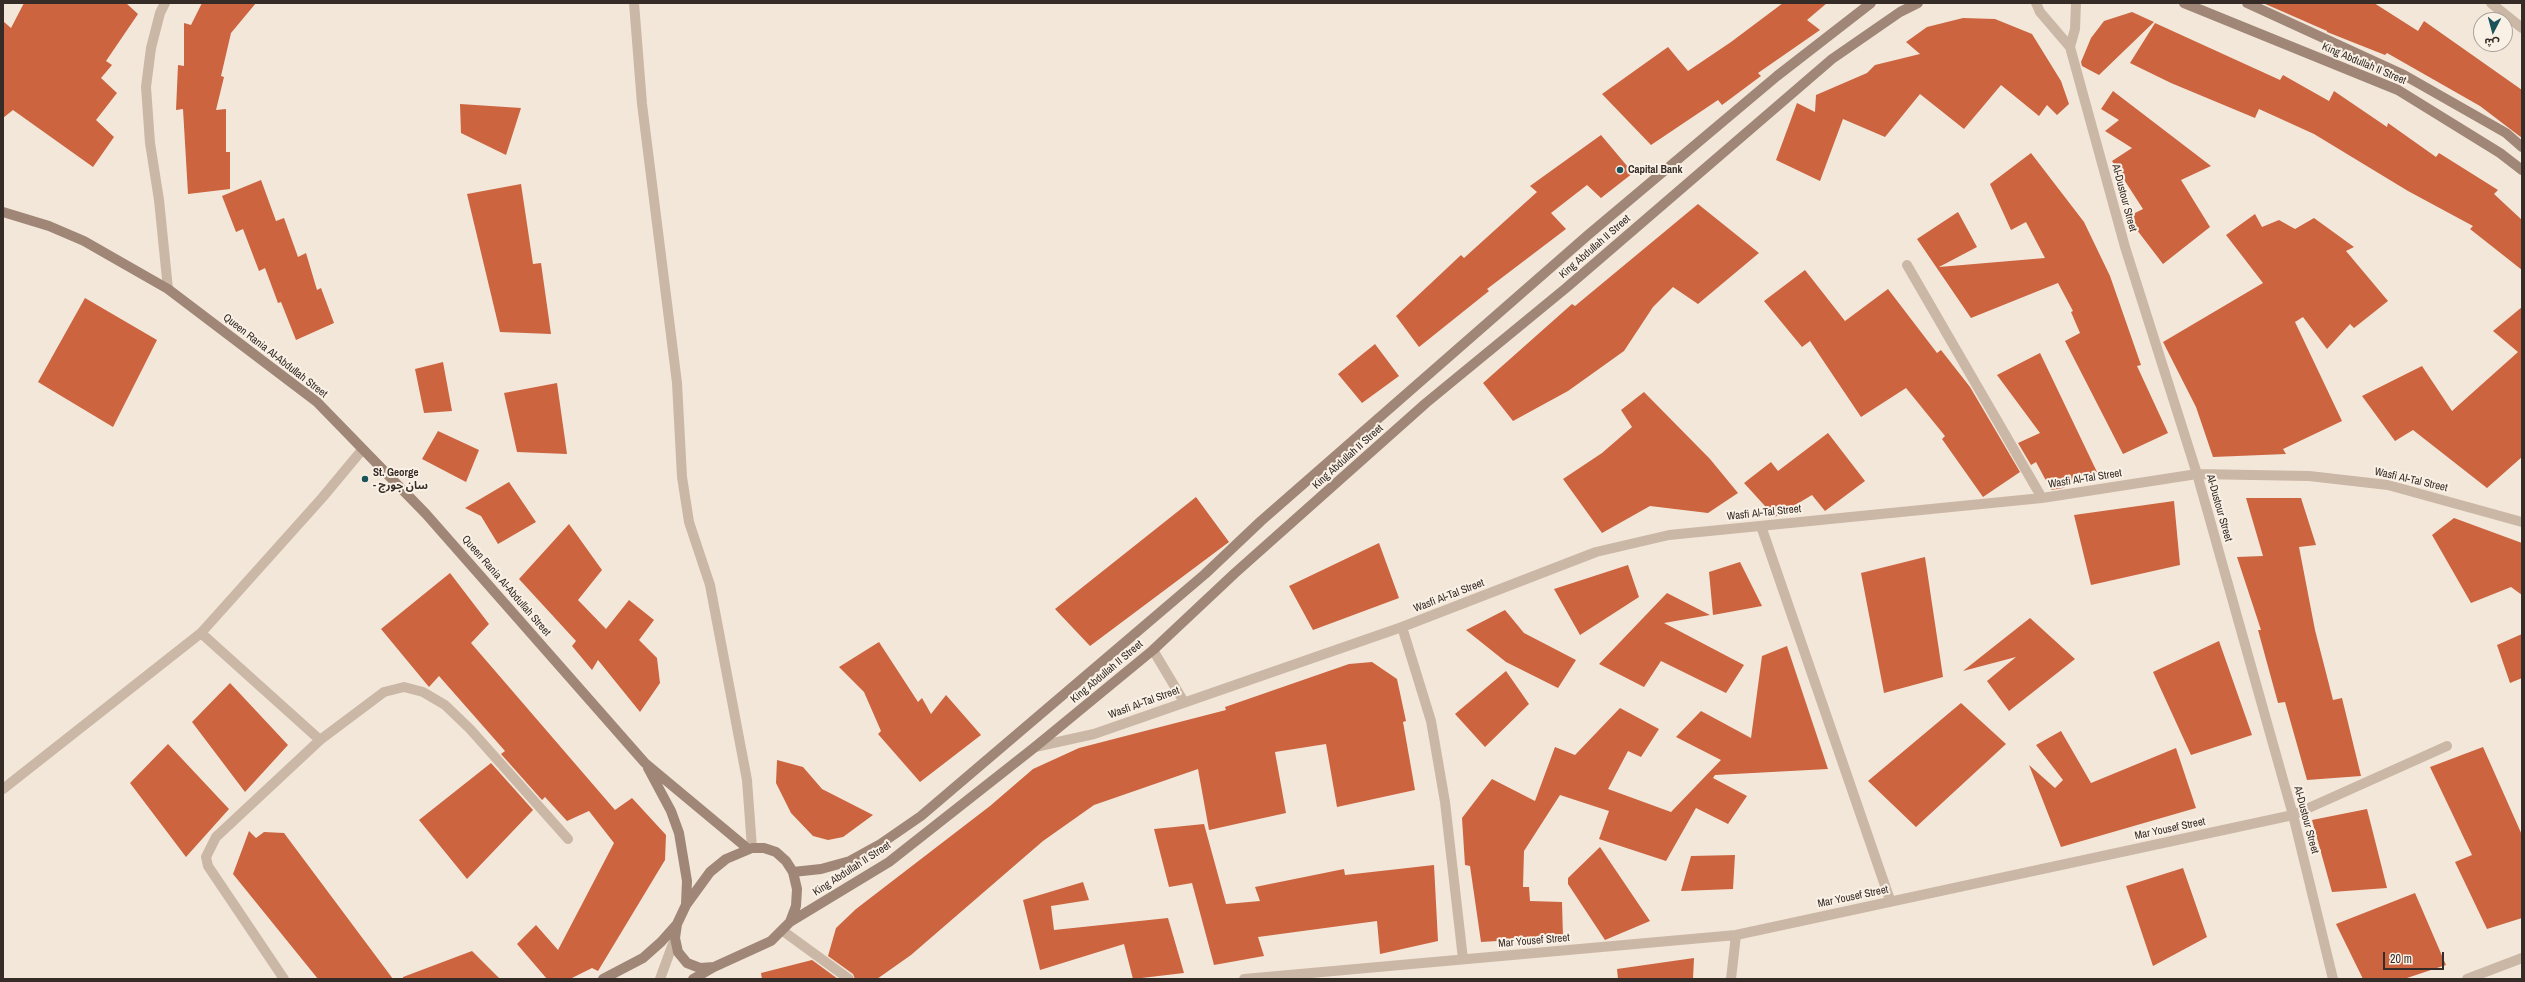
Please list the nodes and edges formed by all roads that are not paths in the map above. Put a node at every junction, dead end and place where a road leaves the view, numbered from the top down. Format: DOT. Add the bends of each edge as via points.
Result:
graph roads {
  1 [pos="165,3"];
  2 [pos="634,3"];
  3 [pos="1871,3"];
  4 [pos="1918,3"];
  5 [pos="2036,3"];
  6 [pos="2076,3"];
  7 [pos="2184,3"];
  8 [pos="2247,3"];
  9 [pos="2491,3"];
  10 [pos="2522,28"];
  11 [pos="2070,47"];
  12 [pos="2522,147"];
  13 [pos="2522,170"];
  14 [pos="3,212"];
  15 [pos="1907,265"];
  16 [pos="168,289"];
  17 [pos="362,450"];
  18 [pos="2196,474"];
  19 [pos="2042,498"];
  20 [pos="2522,522"];
  21 [pos="1761,526"];
  22 [pos="1402,627"];
  23 [pos="201,633"];
  24 [pos="1153,650"];
  25 [pos="1184,702"];
  26 [pos="320,740"];
  27 [pos="2447,746"];
  28 [pos="1035,747"];
  29 [pos="645,763"];
  30 [pos="3,789"];
  31 [pos="2293,815"];
  32 [pos="568,839"];
  33 [pos="749,848"];
  34 [pos="793,872"];
  35 [pos="1890,900"];
  36 [pos="686,905"];
  37 [pos="790,922"];
  38 [pos="677,924"];
  39 [pos="783,931"];
  40 [pos="1736,935"];
  41 [pos="675,938"];
  42 [pos="2522,958"];
  43 [pos="1463,959"];
  44 [pos="714,967"];
  45 [pos="1307,976"];
  46 [pos="284,979"];
  47 [pos="603,979"];
  48 [pos="660,979"];
  49 [pos="693,979"];
  50 [pos="849,979"];
  51 [pos="1244,979"];
  52 [pos="1731,979"];
  53 [pos="2333,979"];
  54 [pos="2467,979"];
  1 -- 16 [label="street" via="154,34 146,87 150,143"];
  2 -- 33 [label="street" via="642,104 677,383 682,477 689,522 712,593 747,780"];
  3 -- 34 [label="main road, King Abdullah II Street" via="1777,76 1588,235 1273,510 1205,574 921,816 879,845 850,861 821,869"];
  4 -- 24 [label="main road, King Abdullah II Street" via="1900,12 1832,59 1566,288 1426,403 1235,573"];
  5 -- 11 [label="street, Al-Dustour Street" via="2040,12"];
  6 -- 11 [label="street" via="2075,29"];
  7 -- 13 [label="main road, King Abdullah II Street" via="2398,90 2500,153"];
  8 -- 12 [label="main road, King Abdullah II Street" via="2404,75 2506,133"];
  9 -- 10 [label="street"];
  11 -- 18 [label="street, Al-Dustour Street" via="2126,248"];
  14 -- 16 [label="main road, Queen Rania Al-Abdullah Street" via="49,226 84,241"];
  15 -- 19 [label="street"];
  16 -- 17 [label="main road, Queen Rania Al-Abdullah Street" via="317,402"];
  17 -- 23 [label="street"];
  17 -- 29 [label="main road, Queen Rania Al-Abdullah Street" via="426,514"];
  18 -- 19 [label="street, Wasfi Al-Tal Street"];
  18 -- 20 [label="street, Wasfi Al-Tal Street" via="2309,476 2388,485"];
  18 -- 31 [label="street, Al-Dustour Street"];
  19 -- 21 [label="street, Wasfi Al-Tal Street"];
  21 -- 22 [label="street, Wasfi Al-Tal Street" via="1669,535 1596,552"];
  21 -- 35 [label="street"];
  22 -- 25 [label="street, Wasfi Al-Tal Street"];
  22 -- 43 [label="street" via="1431,721 1444,802"];
  23 -- 26 [label="street"];
  23 -- 30 [label="street"];
  24 -- 25 [label="street"];
  24 -- 28 [label="main road, King Abdullah II Street"];
  25 -- 28 [label="street, Wasfi Al-Tal Street" via="1094,734"];
  26 -- 32 [label="street" via="384,692 404,687 423,692 444,705 470,729"];
  26 -- 46 [label="street" via="216,837 206,857 208,866"];
  27 -- 31 [label="street, Mar Yousef Street"];
  28 -- 37 [label="main road, King Abdullah II Street" via="889,862 860,882"];
  29 -- 33 [label="main road, Queen Rania Al-Abdullah Street"];
  29 -- 36 [label="main road, Queen Rania Al-Abdullah Street" via="671,811 679,833 687,881"];
  31 -- 35 [label="street, Mar Yousef Street" via="2000,879"];
  31 -- 53 [label="street, Al-Dustour Street"];
  33 -- 34 [label="main road" via="764,848 776,852"];
  33 -- 36 [label="main road" via="726,859 710,872"];
  34 -- 37 [label="main road" via="797,889 796,906"];
  35 -- 40 [label="street, Mar Yousef Street"];
  36 -- 38 [label="main road"];
  37 -- 39 [label="main road"];
  38 -- 41 [label="main road"];
  38 -- 47 [label="main road" via="643,958"];
  39 -- 44 [label="main road" via="771,941"];
  39 -- 50 [label="street"];
  40 -- 43 [label="street, Mar Yousef Street"];
  40 -- 52 [label="street"];
  41 -- 44 [label="main road" via="678,952 687,963 700,968"];
  41 -- 48 [label="street"];
  42 -- 54 [label="street"];
  43 -- 45 [label="street, Mar Yousef Street"];
  44 -- 49 [label="main road"];
  45 -- 51 [label="street, Mar Yousef Street"];
}
